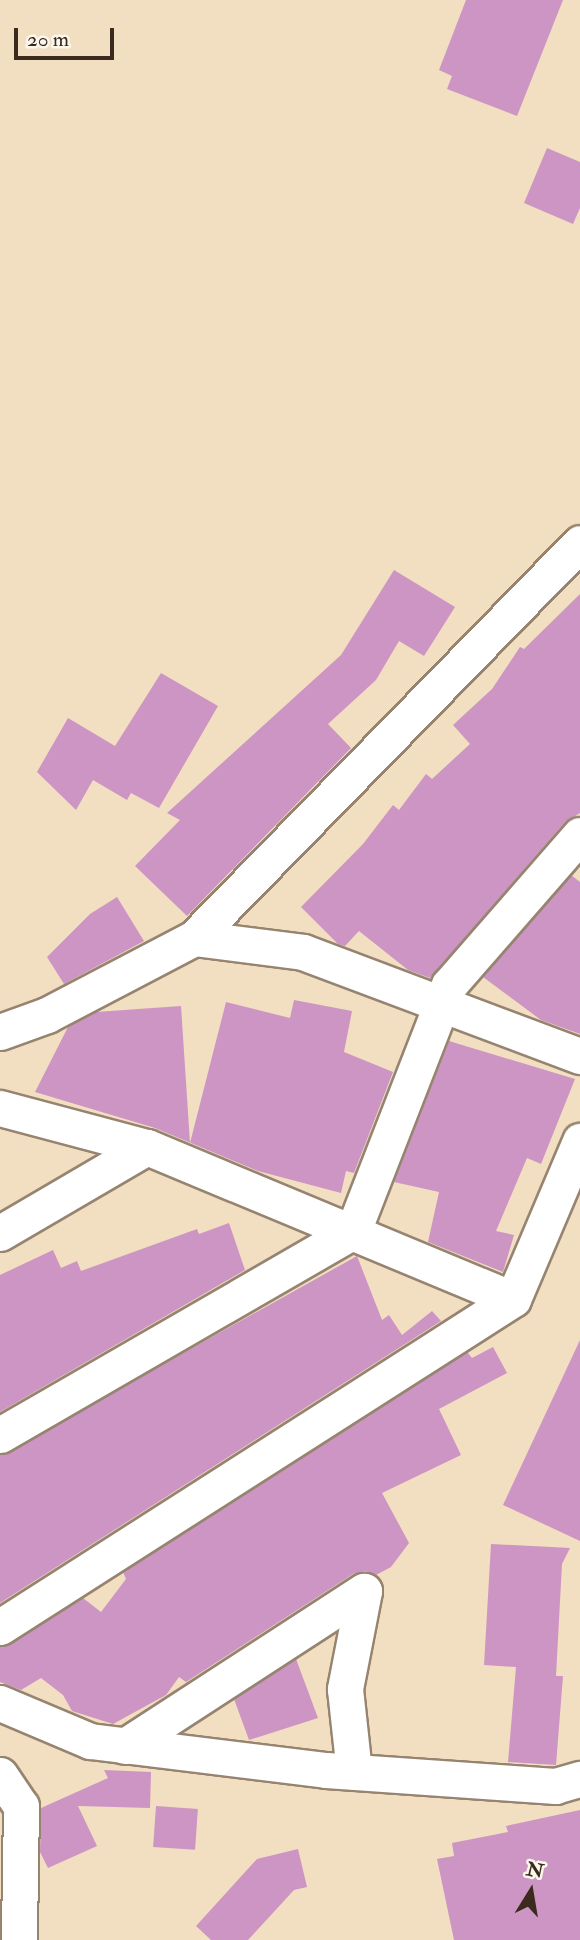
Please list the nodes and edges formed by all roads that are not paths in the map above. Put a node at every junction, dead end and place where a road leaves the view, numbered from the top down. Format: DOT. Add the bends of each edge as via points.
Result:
graph roads {
  1 [pos="580,543"];
  2 [pos="580,835"];
  3 [pos="194,938"];
  4 [pos="443,1003"];
  5 [pos="0,1032"];
  6 [pos="580,1056"];
  7 [pos="0,1108"];
  8 [pos="580,1141"];
  9 [pos="147,1147"];
  10 [pos="353,1231"];
  11 [pos="0,1233"];
  12 [pos="513,1298"];
  13 [pos="0,1435"];
  14 [pos="0,1627"];
  15 [pos="0,1703"];
  16 [pos="125,1746"];
  17 [pos="354,1772"];
  18 [pos="0,1775"];
  19 [pos="580,1779"];
  20 [pos="19,1940"];
  1 -- 3 [label="street"];
  2 -- 4 [label="street" via="450,985"];
  3 -- 4 [label="street" via="303,952"];
  3 -- 5 [label="street" via="47,1015"];
  4 -- 6 [label="street"];
  4 -- 10 [label="street"];
  7 -- 9 [label="street"];
  8 -- 12 [label="street"];
  9 -- 10 [label="street"];
  9 -- 11 [label="street"];
  10 -- 12 [label="street"];
  10 -- 13 [label="street"];
  12 -- 14 [label="street"];
  15 -- 16 [label="street" via="90,1741"];
  16 -- 17 [label="street"];
  16 -- 17 [label="street" via="364,1591 345,1689"];
  17 -- 19 [label="street" via="555,1786"];
  18 -- 20 [label="street" via="22,1806"];
}
